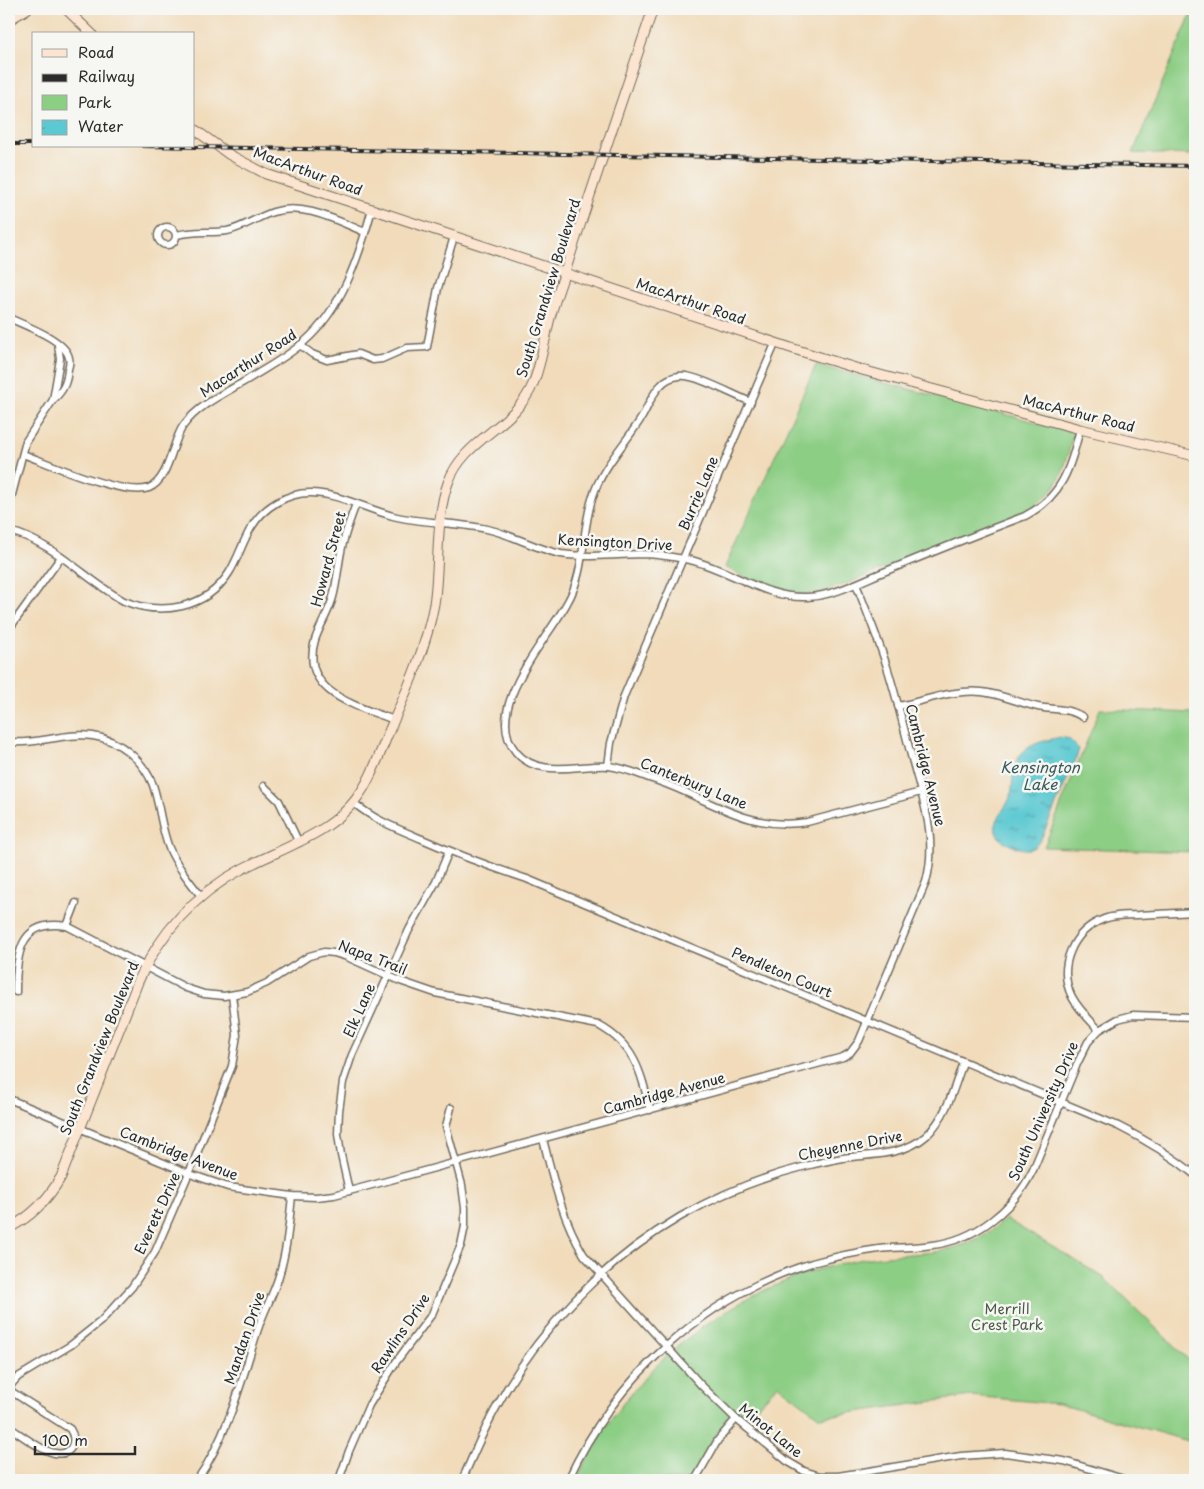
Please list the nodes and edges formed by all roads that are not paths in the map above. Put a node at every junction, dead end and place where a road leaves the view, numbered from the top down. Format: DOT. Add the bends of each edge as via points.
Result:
graph roads {
  1 [pos="27,9"];
  2 [pos="66,9"];
  3 [pos="74,9"];
  4 [pos="653,9"];
  5 [pos="77,19"];
  6 [pos="9,20"];
  7 [pos="90,32"];
  8 [pos="195,130"];
  9 [pos="372,209"];
  10 [pos="366,232"];
  11 [pos="176,236"];
  12 [pos="454,237"];
  13 [pos="564,273"];
  14 [pos="9,318"];
  15 [pos="58,344"];
  16 [pos="775,344"];
  17 [pos="300,345"];
  18 [pos="53,400"];
  19 [pos="751,402"];
  20 [pos="1080,429"];
  21 [pos="23,454"];
  22 [pos="1195,456"];
  23 [pos="356,504"];
  24 [pos="9,506"];
  25 [pos="441,523"];
  26 [pos="9,531"];
  27 [pos="581,556"];
  28 [pos="61,557"];
  29 [pos="683,559"];
  30 [pos="856,584"];
  31 [pos="9,629"];
  32 [pos="898,706"];
  33 [pos="1083,716"];
  34 [pos="394,720"];
  35 [pos="9,742"];
  36 [pos="608,766"];
  37 [pos="264,786"];
  38 [pos="921,792"];
  39 [pos="354,803"];
  40 [pos="299,843"];
  41 [pos="449,851"];
  42 [pos="201,896"];
  43 [pos="76,903"];
  44 [pos="1195,912"];
  45 [pos="67,926"];
  46 [pos="144,967"];
  47 [pos="388,976"];
  48 [pos="16,992"];
  49 [pos="232,995"];
  50 [pos="1195,1017"];
  51 [pos="867,1021"];
  52 [pos="1099,1030"];
  53 [pos="963,1062"];
  54 [pos="9,1099"];
  55 [pos="1061,1103"];
  56 [pos="451,1108"];
  57 [pos="650,1110"];
  58 [pos="81,1128"];
  59 [pos="543,1139"];
  60 [pos="456,1162"];
  61 [pos="189,1173"];
  62 [pos="1195,1175"];
  63 [pos="349,1191"];
  64 [pos="292,1196"];
  65 [pos="9,1228"];
  66 [pos="601,1275"];
  67 [pos="666,1347"];
  68 [pos="9,1388"];
  69 [pos="736,1419"];
  70 [pos="9,1427"];
  71 [pos="197,1480"];
  72 [pos="339,1480"];
  73 [pos="462,1480"];
  74 [pos="568,1480"];
  75 [pos="695,1480"];
  76 [pos="1127,1480"];
  1 -- 6 [label="street"];
  2 -- 5 [label="street"];
  3 -- 5 [label="street"];
  4 -- 13 [label="street, South Grandview Boulevard"];
  5 -- 7 [label="street"];
  8 -- 9 [label="street, MacArthur Road" via="217,148 266,174"];
  9 -- 10 [label="street, Macarthur Road"];
  9 -- 12 [label="street, MacArthur Road"];
  10 -- 11 [label="street" via="296,209 274,212 228,231"];
  10 -- 17 [label="street, Macarthur Road" via="348,280 328,316"];
  12 -- 13 [label="street, MacArthur Road"];
  12 -- 17 [label="street" via="438,288 428,347 407,348 382,359 373,360 358,354 327,360"];
  13 -- 16 [label="street, MacArthur Road"];
  13 -- 25 [label="street, South Grandview Boulevard" via="530,392 508,418 472,446 458,462 446,488"];
  14 -- 15 [label="street"];
  15 -- 18 [label="street" via="60,358"];
  15 -- 18 [label="street" via="69,357 69,365 64,390"];
  16 -- 19 [label="street, Burrie Lane"];
  16 -- 20 [label="street, MacArthur Road"];
  17 -- 21 [label="street, Macarthur Road" via="199,410 182,427 159,481 150,487 114,487"];
  18 -- 21 [label="street" via="26,441"];
  19 -- 27 [label="street, Canterbury Lane" via="686,376 673,377 660,386 600,480 590,505"];
  19 -- 29 [label="street, Burrie Lane"];
  20 -- 22 [label="street, MacArthur Road"];
  20 -- 30 [label="street, Kensington Drive" via="1063,482 1055,494 1038,508"];
  21 -- 24 [label="street"];
  23 -- 25 [label="street, Kensington Drive" via="396,517"];
  23 -- 28 [label="street, Kensington Drive" via="328,494 309,493 279,502 264,512 250,529 234,565 218,586 202,599 175,608 147,609 124,601"];
  23 -- 34 [label="street, Howard Street" via="344,535 337,584 315,641 313,659 318,676 330,692"];
  25 -- 27 [label="street, Kensington Drive" via="492,530 549,551"];
  25 -- 34 [label="street, South Grandview Boulevard" via="430,624 420,660"];
  26 -- 28 [label="street, Kensington Drive"];
  27 -- 29 [label="street, Kensington Drive" via="642,554"];
  27 -- 36 [label="street, Canterbury Lane" via="571,597 524,669 508,706 505,725 507,738 517,753 537,766"];
  28 -- 31 [label="street"];
  29 -- 30 [label="street, Kensington Drive" via="714,567 787,596 815,596"];
  29 -- 36 [label="street, Burrie Lane" via="624,696"];
  30 -- 32 [label="street, Cambridge Avenue" via="880,646"];
  32 -- 33 [label="street" via="970,691 988,692"];
  32 -- 38 [label="street, Cambridge Avenue"];
  34 -- 39 [label="street, South Grandview Boulevard" via="367,783"];
  35 -- 42 [label="street" via="87,736 111,742 127,751 145,770 152,784 168,847 180,870"];
  36 -- 38 [label="street, Canterbury Lane" via="661,782 750,820 782,825 821,820"];
  37 -- 40 [label="street" via="279,801"];
  38 -- 51 [label="street, Cambridge Avenue" via="931,839 929,870"];
  39 -- 40 [label="street, South Grandview Boulevard" via="328,826"];
  39 -- 41 [label="street, Pendleton Court" via="383,823"];
  40 -- 42 [label="street, South Grandview Boulevard" via="242,869"];
  41 -- 47 [label="street, Elk Lane"];
  41 -- 51 [label="street, Pendleton Court" via="527,879"];
  42 -- 46 [label="street, South Grandview Boulevard" via="171,926"];
  43 -- 45 [label="street"];
  44 -- 52 [label="street" via="1110,917 1092,924 1076,940 1067,960 1068,987 1077,1005"];
  45 -- 46 [label="street, Napa Trail"];
  45 -- 48 [label="street" via="43,927 24,941 18,955"];
  46 -- 49 [label="street, Napa Trail" via="193,991"];
  46 -- 58 [label="street, South Grandview Boulevard"];
  47 -- 49 [label="street, Napa Trail" via="347,957 324,952 309,956 254,989"];
  47 -- 57 [label="street, Napa Trail" via="435,993 598,1025 619,1039 635,1059"];
  47 -- 63 [label="street, Elk Lane" via="352,1055 340,1098 340,1155"];
  49 -- 61 [label="street, Everett Drive" via="237,1035 232,1066"];
  50 -- 52 [label="street, South University Drive" via="1134,1015 1118,1019"];
  51 -- 53 [label="street, Pendleton Court"];
  51 -- 57 [label="street, Cambridge Avenue" via="854,1048 843,1057"];
  52 -- 55 [label="street, South University Drive" via="1085,1048"];
  53 -- 55 [label="street, Pendleton Court"];
  53 -- 66 [label="street, Cheyenne Drive" via="940,1119 916,1143 895,1151 807,1166 748,1185 679,1218"];
  54 -- 58 [label="street, Cambridge Avenue"];
  55 -- 62 [label="street, Pendleton Court" via="1142,1138 1178,1160"];
  55 -- 67 [label="street, South University Drive" via="1025,1185 1008,1207 975,1232 940,1244 863,1252 798,1268 724,1303"];
  56 -- 60 [label="street, Rawlins Drive" via="446,1126"];
  57 -- 59 [label="street, Cambridge Avenue"];
  58 -- 61 [label="street, Cambridge Avenue"];
  58 -- 65 [label="street, South Grandview Boulevard" via="68,1164 52,1191 33,1212"];
  59 -- 60 [label="street, Cambridge Avenue"];
  59 -- 66 [label="street, Minot Lane" via="570,1230 584,1255"];
  60 -- 63 [label="street, Cambridge Avenue"];
  60 -- 72 [label="street, Rawlins Drive" via="466,1216 456,1260 432,1314 369,1405"];
  61 -- 64 [label="street, Cambridge Avenue" via="228,1187"];
  61 -- 68 [label="street, Everett Drive" via="155,1252 121,1300 78,1340 18,1377"];
  63 -- 64 [label="street, Cambridge Avenue" via="322,1197"];
  64 -- 71 [label="street, Mandan Drive" via="288,1236 278,1280 258,1329 233,1412"];
  66 -- 67 [label="street, Minot Lane"];
  66 -- 73 [label="street, Cheyenne Drive" via="562,1314 520,1368 492,1416"];
  67 -- 69 [label="street, Minot Lane"];
  67 -- 74 [label="street, South University Drive" via="615,1401"];
  68 -- 70 [label="street" via="70,1429 74,1436 73,1444 64,1453 52,1453"];
  69 -- 75 [label="street" via="718,1440"];
  69 -- 76 [label="street, Minot Lane" via="787,1462 820,1476 853,1474 960,1456 1005,1453 1064,1461"];
}
